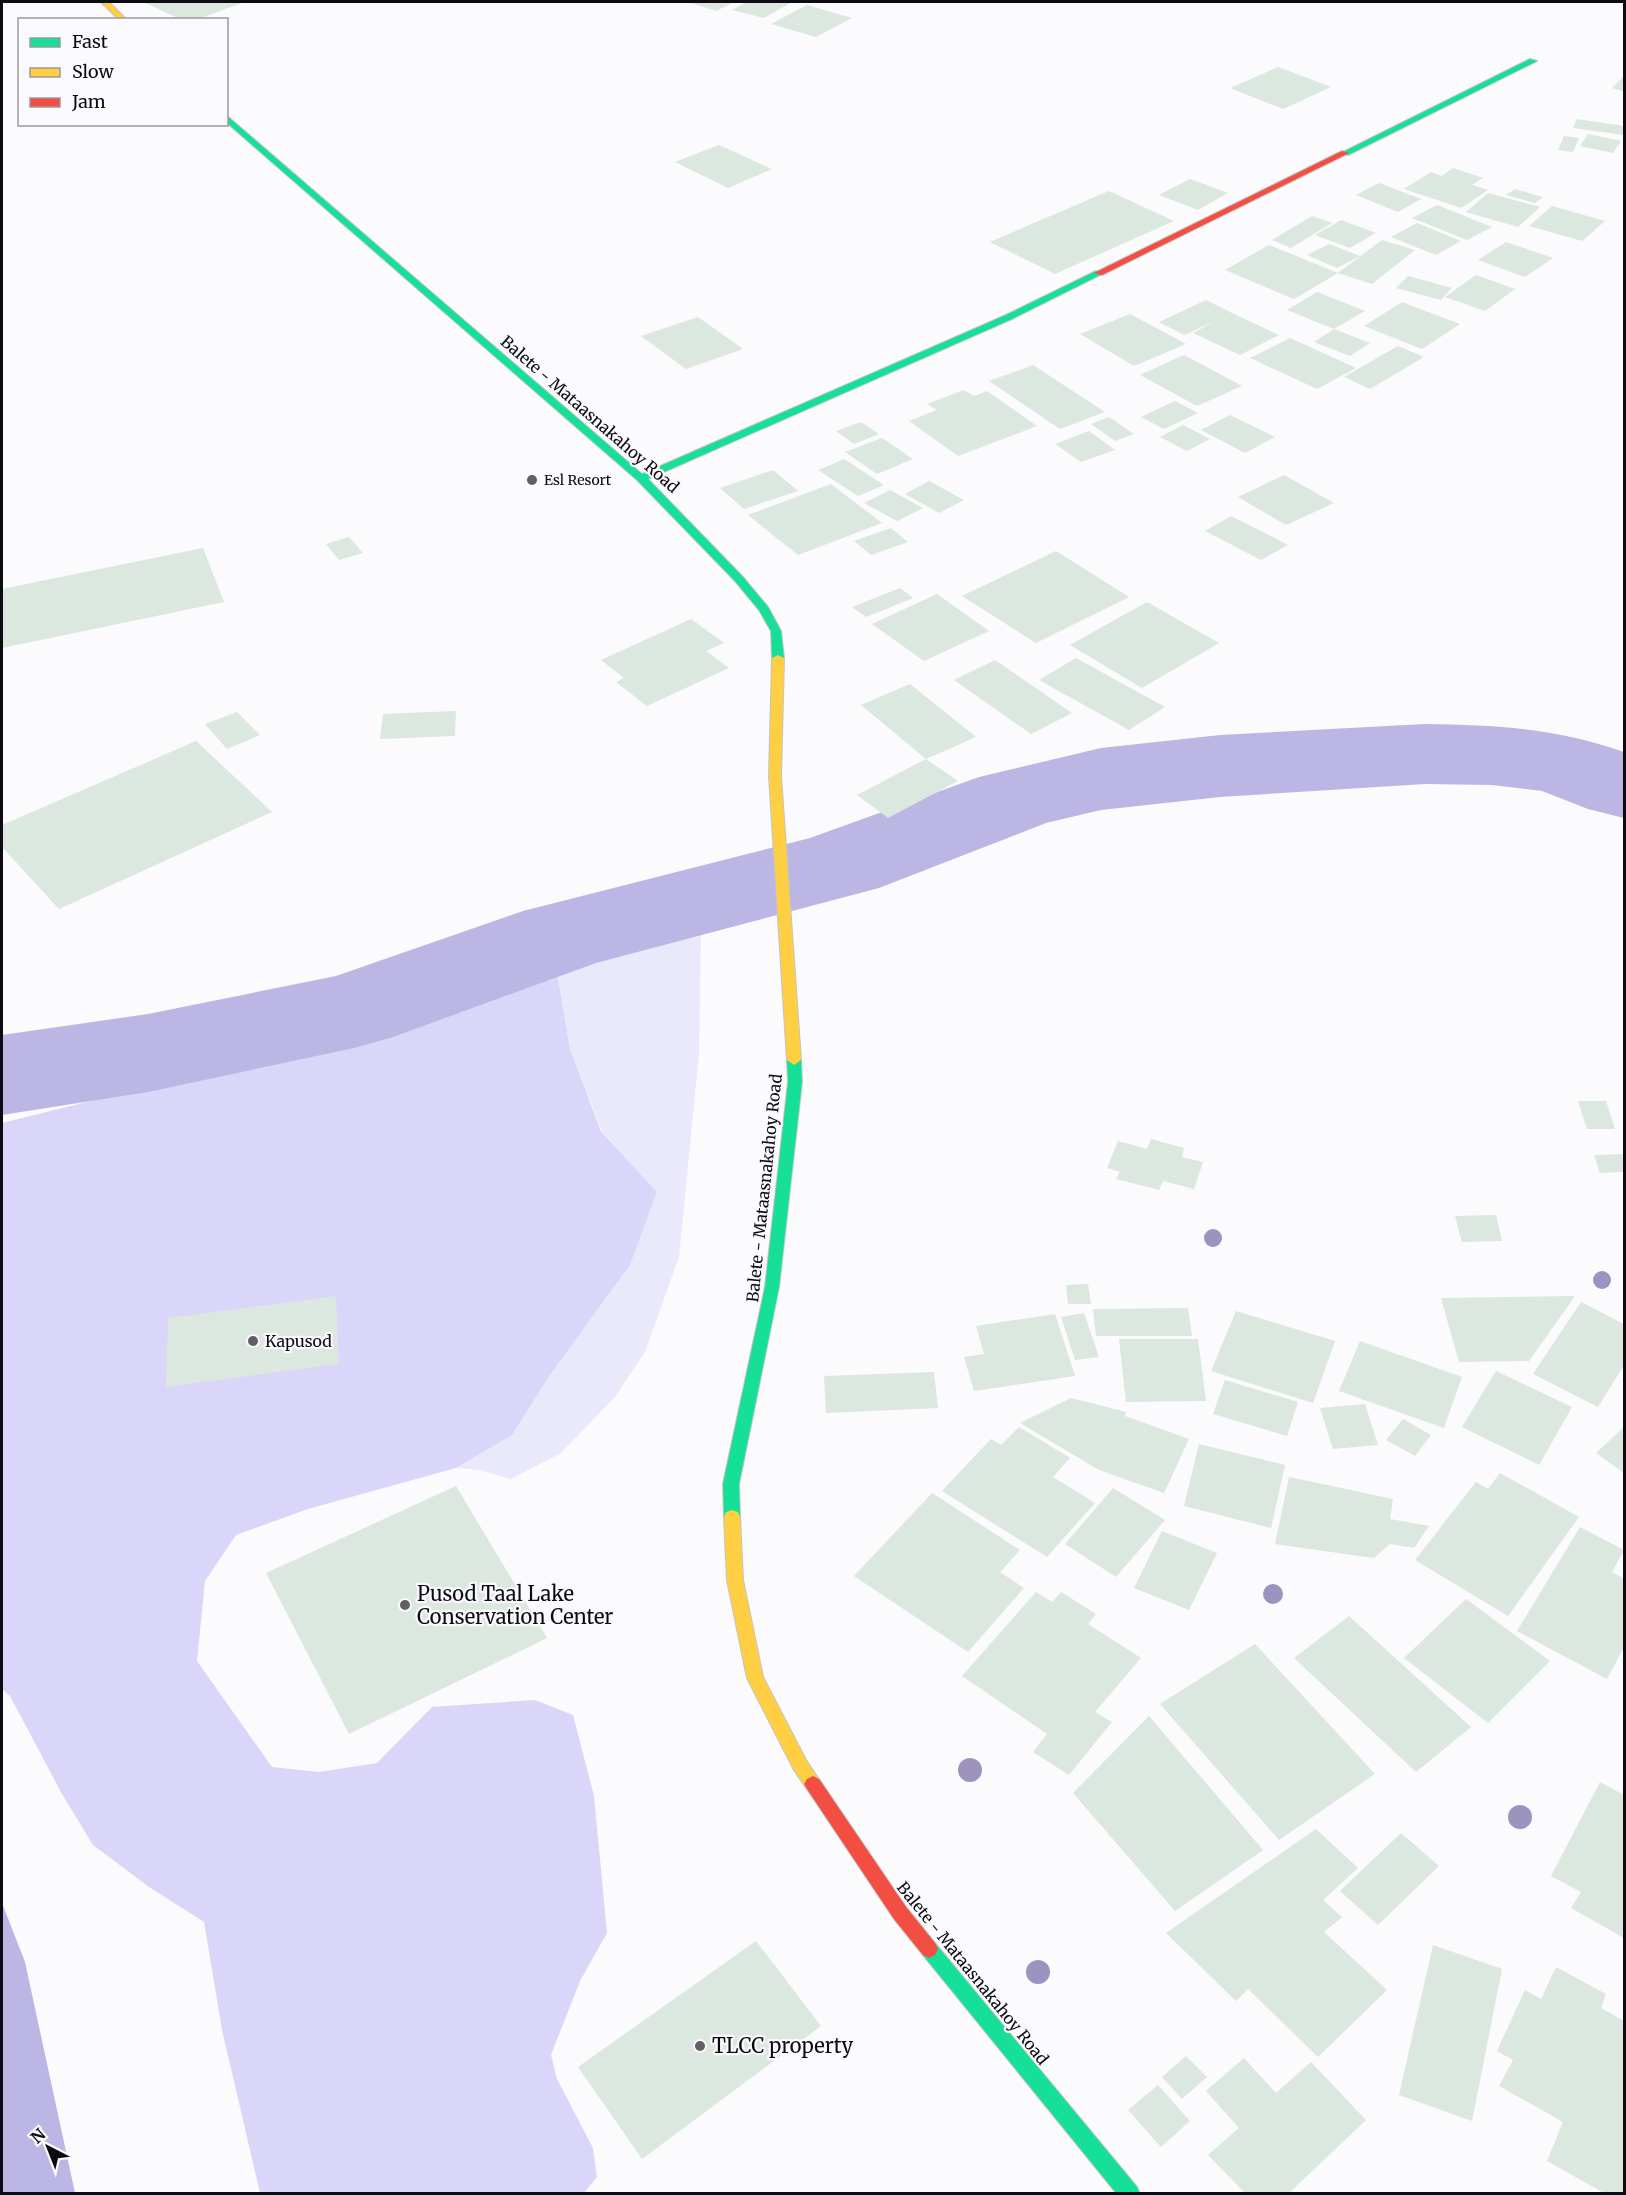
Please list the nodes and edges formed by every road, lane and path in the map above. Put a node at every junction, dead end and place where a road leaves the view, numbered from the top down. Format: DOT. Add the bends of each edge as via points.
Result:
graph roads {
  1 [pos="106,2"];
  2 [pos="122,18"];
  3 [pos="1533,61"];
  4 [pos="228,119"];
  5 [pos="642,478"];
  6 [pos="1130,2193"];
  1 -- 2 [label="main road"];
  3 -- 5 [label="main road" via="1009,317"];
  4 -- 5 [label="main road, Balete - Mataasnakahoy Road"];
  5 -- 6 [label="main road, Balete - Mataasnakahoy Road" via="740,579 776,632 779,683 775,776 795,1082 772,1287 731,1484 735,1580 755,1678 800,1765 900,1913"];
}
